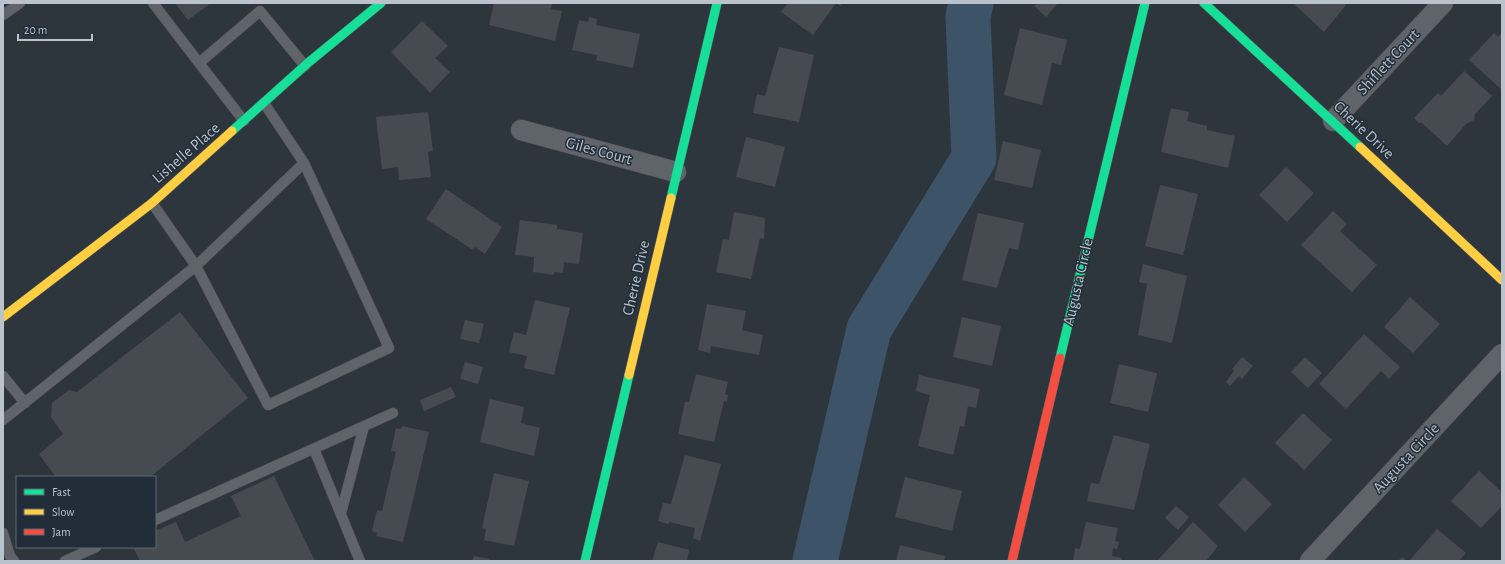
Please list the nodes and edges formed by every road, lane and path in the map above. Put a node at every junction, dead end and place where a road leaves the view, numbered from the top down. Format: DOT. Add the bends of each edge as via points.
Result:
graph roads {
  1 [pos="20,3"];
  2 [pos="153,3"];
  3 [pos="381,3"];
  4 [pos="717,3"];
  5 [pos="1145,3"];
  6 [pos="1204,3"];
  7 [pos="1443,3"];
  8 [pos="261,7"];
  9 [pos="3,16"];
  10 [pos="199,63"];
  11 [pos="305,66"];
  12 [pos="264,103"];
  13 [pos="244,121"];
  14 [pos="1333,121"];
  15 [pos="521,130"];
  16 [pos="304,163"];
  17 [pos="676,172"];
  18 [pos="152,203"];
  19 [pos="196,266"];
  20 [pos="1502,280"];
  21 [pos="3,317"];
  22 [pos="1502,354"];
  23 [pos="3,376"];
  24 [pos="25,402"];
  25 [pos="393,413"];
  26 [pos="3,420"];
  27 [pos="364,426"];
  28 [pos="314,449"];
  29 [pos="341,513"];
  30 [pos="156,520"];
  31 [pos="3,533"];
  32 [pos="94,548"];
  33 [pos="14,561"];
  34 [pos="65,561"];
  35 [pos="360,561"];
  36 [pos="585,561"];
  37 [pos="1012,561"];
  38 [pos="1310,561"];
  1 -- 9 [label="lane"];
  2 -- 10 [label="lane"];
  3 -- 11 [label="street, Lishelle Place"];
  4 -- 17 [label="street, Cherie Drive"];
  5 -- 37 [label="street, Augusta Circle"];
  6 -- 14 [label="street, Cherie Drive"];
  7 -- 14 [label="street, Shiflett Court"];
  8 -- 10 [label="lane"];
  8 -- 11 [label="lane"];
  10 -- 13 [label="lane"];
  11 -- 12 [label="street, Lishelle Place"];
  12 -- 13 [label="street, Lishelle Place"];
  12 -- 16 [label="lane"];
  13 -- 18 [label="street, Lishelle Place"];
  14 -- 20 [label="street, Cherie Drive"];
  15 -- 17 [label="street, Giles Court"];
  16 -- 19 [label="lane"];
  16 -- 19 [label="lane" via="389,348 268,405"];
  17 -- 36 [label="street, Cherie Drive"];
  18 -- 19 [label="lane"];
  18 -- 21 [label="street, Lishelle Place"];
  19 -- 24 [label="lane"];
  22 -- 38 [label="street, Augusta Circle"];
  23 -- 24 [label="lane"];
  24 -- 26 [label="lane"];
  25 -- 27 [label="lane"];
  27 -- 28 [label="lane"];
  27 -- 29 [label="lane"];
  28 -- 29 [label="lane"];
  28 -- 30 [label="lane"];
  29 -- 35 [label="lane"];
  31 -- 33 [label="lane"];
  32 -- 34 [label="lane"];
}
